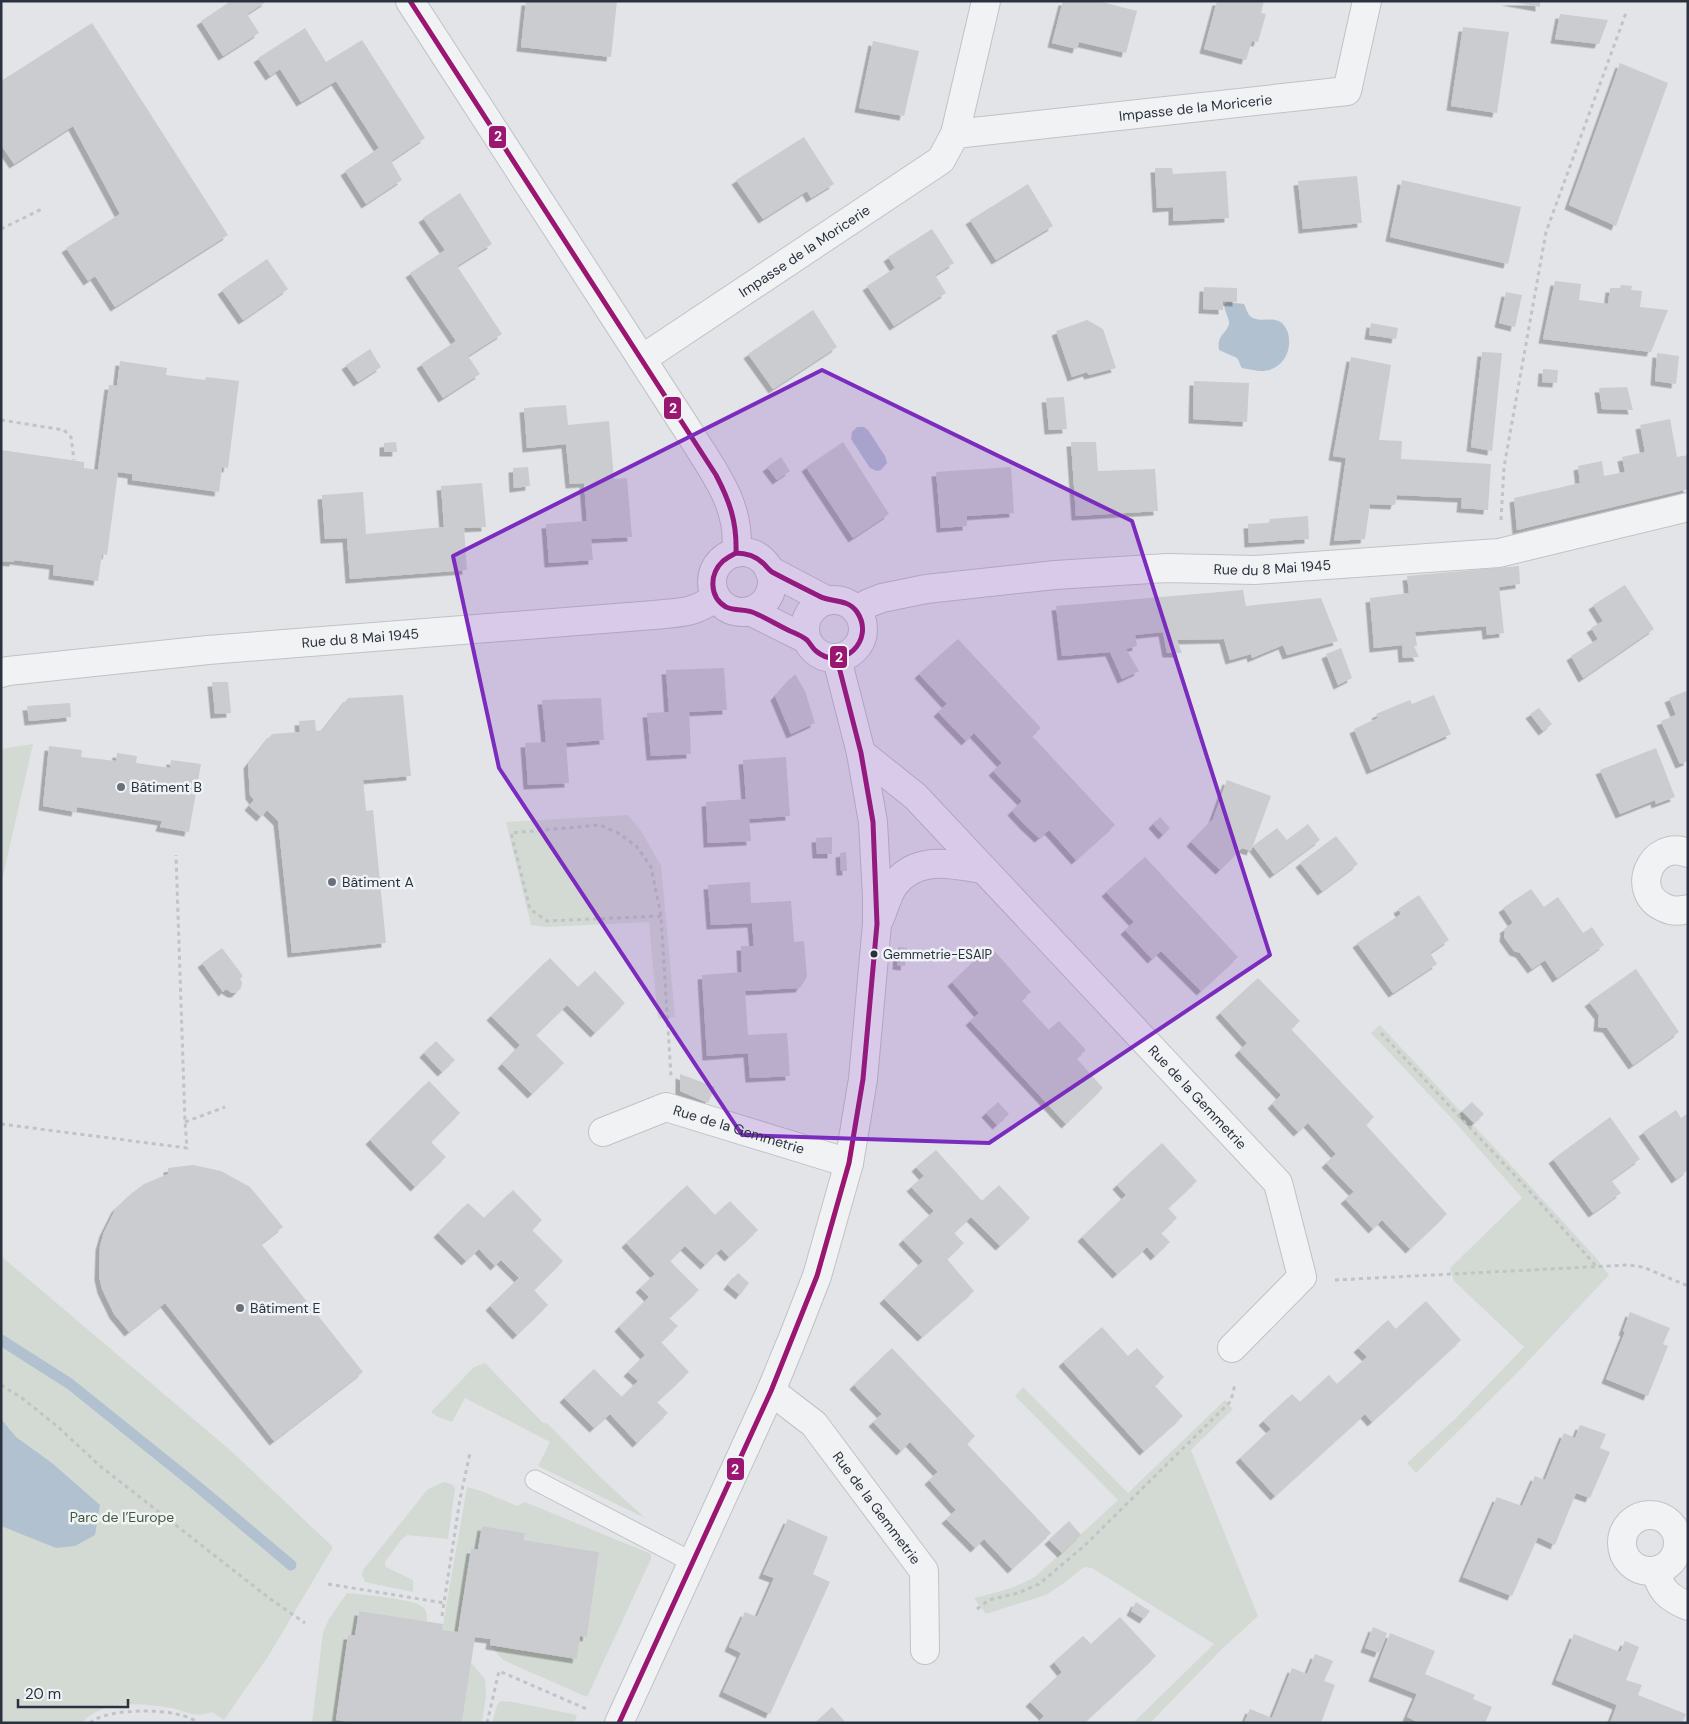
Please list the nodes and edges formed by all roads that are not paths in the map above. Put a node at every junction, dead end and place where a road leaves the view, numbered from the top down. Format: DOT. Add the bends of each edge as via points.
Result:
graph roads {
  1 [pos="410,1"];
  2 [pos="986,1"];
  3 [pos="1368,1"];
  4 [pos="955,134"];
  5 [pos="642,359"];
  6 [pos="1688,507"];
  7 [pos="736,553"];
  8 [pos="769,570"];
  9 [pos="716,597"];
  10 [pos="826,600"];
  11 [pos="856,610"];
  12 [pos="750,611"];
  13 [pos="806,639"];
  14 [pos="837,659"];
  15 [pos="1,673"];
  16 [pos="861,752"];
  17 [pos="1688,853"];
  18 [pos="982,869"];
  19 [pos="1688,909"];
  20 [pos="877,924"];
  21 [pos="603,1132"];
  22 [pos="849,1163"];
  23 [pos="1232,1348"];
  24 [pos="771,1391"];
  25 [pos="535,1480"];
  26 [pos="692,1562"];
  27 [pos="1655,1570"];
  28 [pos="1688,1606"];
  29 [pos="925,1650"];
  30 [pos="618,1723"];
  1 -- 5 [label="street"];
  2 -- 4 [label="street, Impasse de la Moricerie"];
  3 -- 4 [label="street, Impasse de la Moricerie" via="1347,91"];
  4 -- 5 [label="street, Impasse de la Moricerie" via="941,160"];
  5 -- 7 [label="street" via="729,502 736,521"];
  6 -- 11 [label="street, Rue du 8 Mai 1945" via="1499,553 1255,570 1167,568 1055,575 926,589 882,598"];
  7 -- 8 [label="street" via="755,556"];
  7 -- 9 [label="street" via="720,562 715,570 712,579"];
  8 -- 10 [label="street"];
  8 -- 12 [label="street" via="772,580 767,599"];
  9 -- 12 [label="street" via="730,610"];
  9 -- 15 [label="street, Rue du 8 Mai 1945" via="690,611 654,615 208,650"];
  10 -- 11 [label="street" via="845,602"];
  10 -- 13 [label="street" via="810,611 804,629"];
  11 -- 14 [label="street" via="863,624 860,642 846,656"];
  12 -- 13 [label="street"];
  13 -- 14 [label="street" via="818,654"];
  14 -- 16 [label="street"];
  16 -- 18 [label="street, Rue de la Gemmetrie" via="915,796"];
  16 -- 20 [label="street" via="873,822"];
  17 -- 19 [label="street" via="1675,850 1660,856 1650,866 1646,881 1650,896 1657,904 1676,911"];
  18 -- 20 [label="street" via="926,864 912,870 894,886"];
  18 -- 23 [label="street, Rue de la Gemmetrie" via="1278,1183 1302,1277"];
  20 -- 22 [label="street" via="863,1080"];
  21 -- 22 [label="street, Rue de la Gemmetrie" via="666,1106"];
  22 -- 24 [label="street" via="817,1276"];
  24 -- 26 [label="street"];
  24 -- 29 [label="street, Rue de la Gemmetrie" via="814,1424 924,1571"];
  25 -- 26 [label="lane"];
  26 -- 30 [label="street"];
  27 -- 28 [label="street" via="1660,1586 1669,1596"];
}
